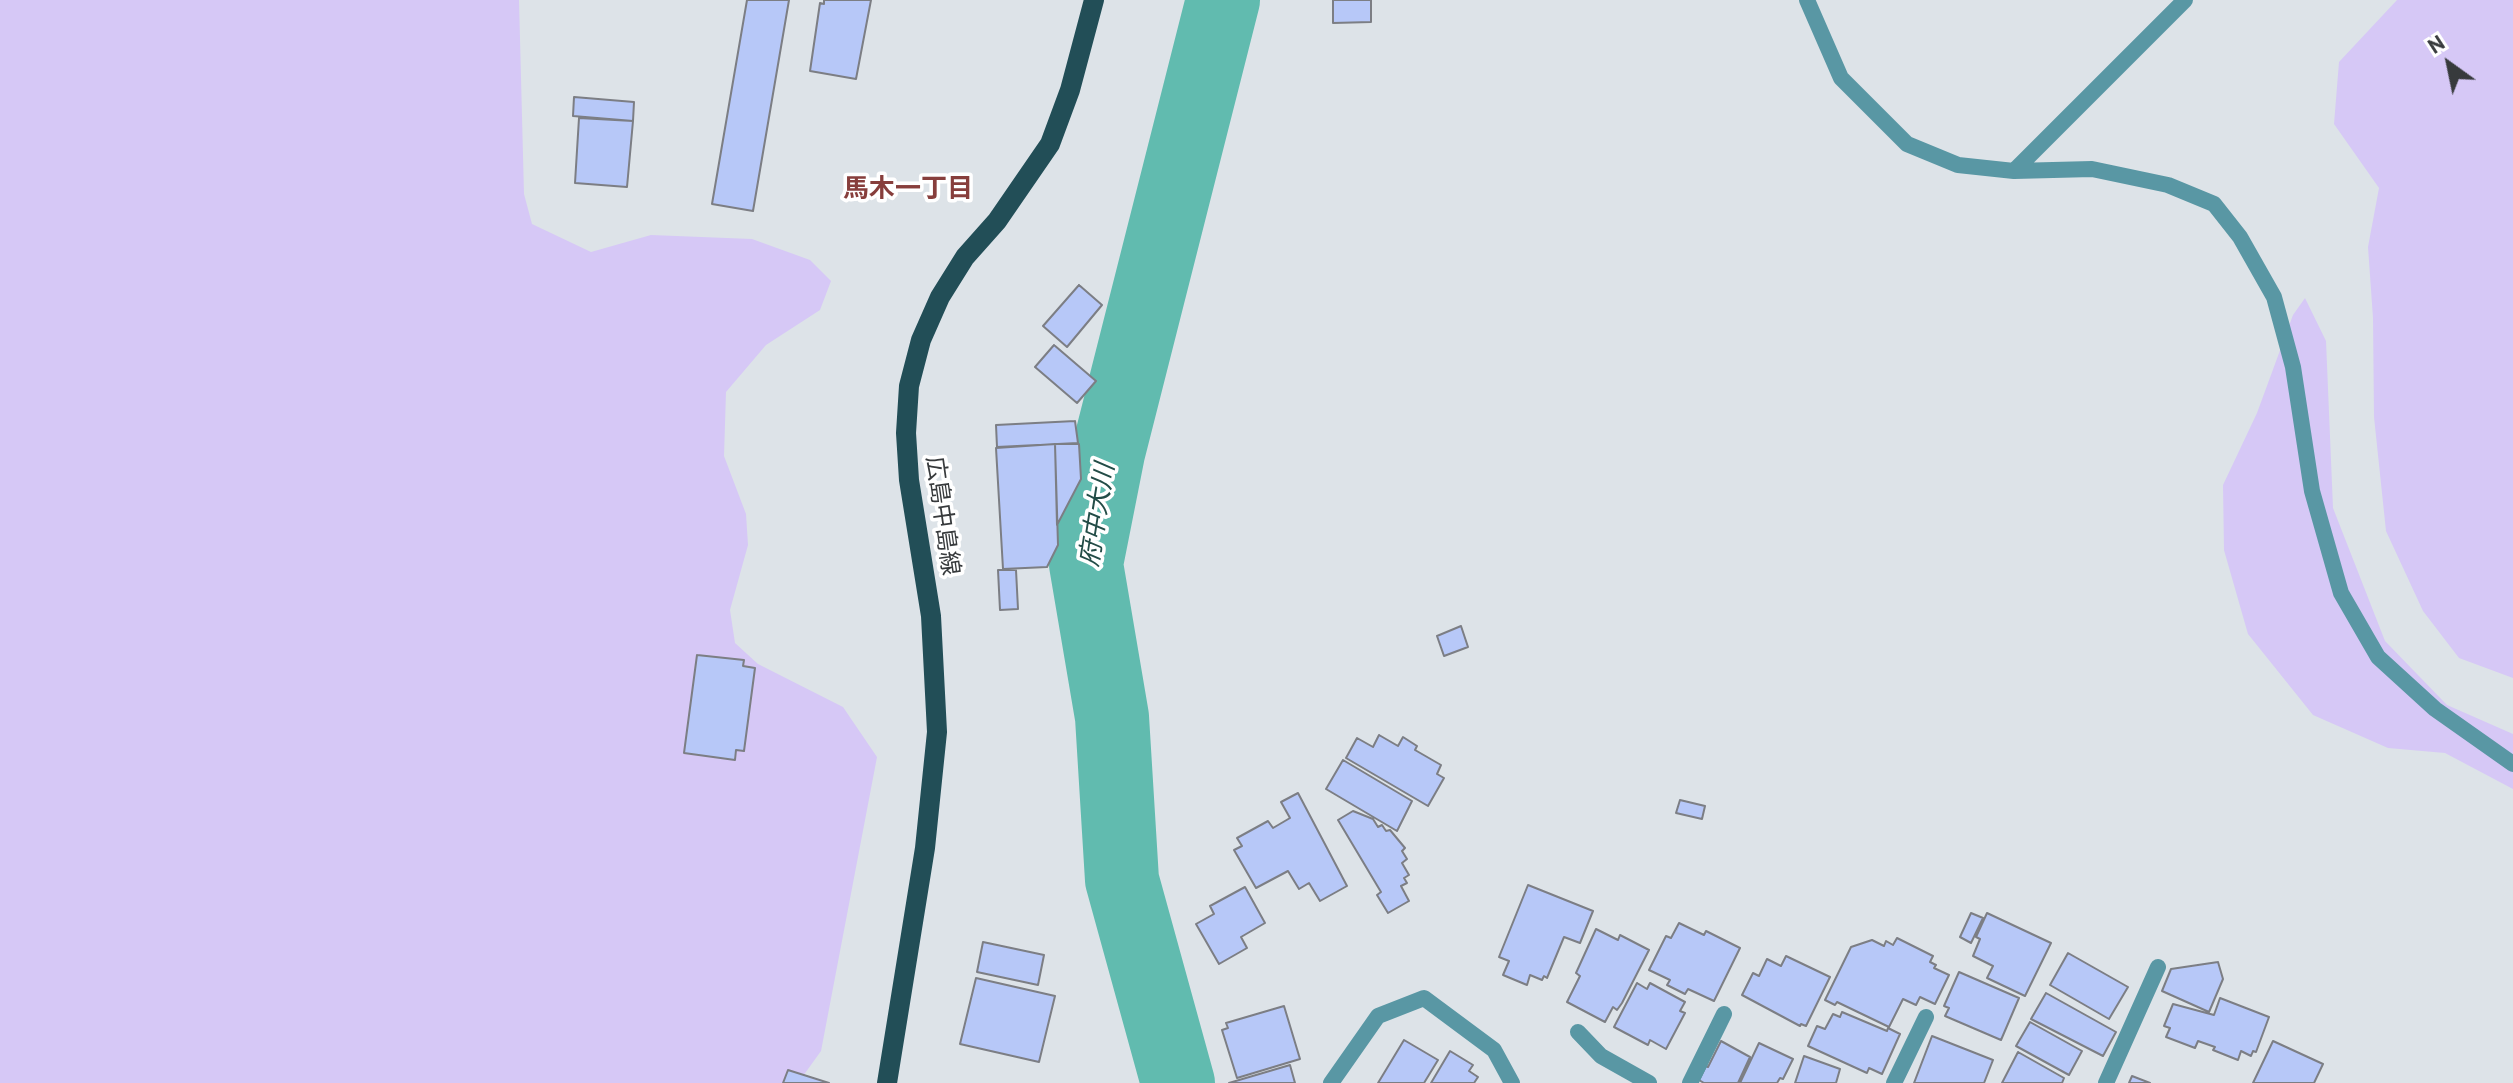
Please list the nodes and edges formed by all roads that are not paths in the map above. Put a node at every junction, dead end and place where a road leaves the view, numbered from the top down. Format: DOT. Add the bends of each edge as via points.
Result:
graph roads {
  1 [pos="1094,0"];
  2 [pos="1807,0"];
  3 [pos="2185,0"];
  4 [pos="2014,171"];
  5 [pos="2513,764"];
  6 [pos="2158,967"];
  7 [pos="1724,1014"];
  8 [pos="1926,1017"];
  9 [pos="1578,1032"];
  10 [pos="887,1083"];
  11 [pos="1331,1083"];
  12 [pos="1512,1083"];
  13 [pos="1649,1083"];
  14 [pos="1690,1083"];
  15 [pos="1894,1083"];
  16 [pos="2106,1083"];
  1 -- 10 [label="main road, 広島中島線" via="1050,144 940,297 909,386 909,480 931,616 937,732 925,848"];
  2 -- 4 [label="street" via="1841,78 1907,144 1958,165"];
  3 -- 4 [label="street"];
  4 -- 5 [label="street" via="2092,169 2168,185 2214,204 2274,297 2293,367 2312,491 2341,593 2378,657 2435,709"];
  6 -- 16 [label="street"];
  7 -- 14 [label="street"];
  8 -- 15 [label="street"];
  9 -- 13 [label="street" via="1601,1056"];
  11 -- 12 [label="street" via="1378,1016 1424,998 1494,1050"];
}
